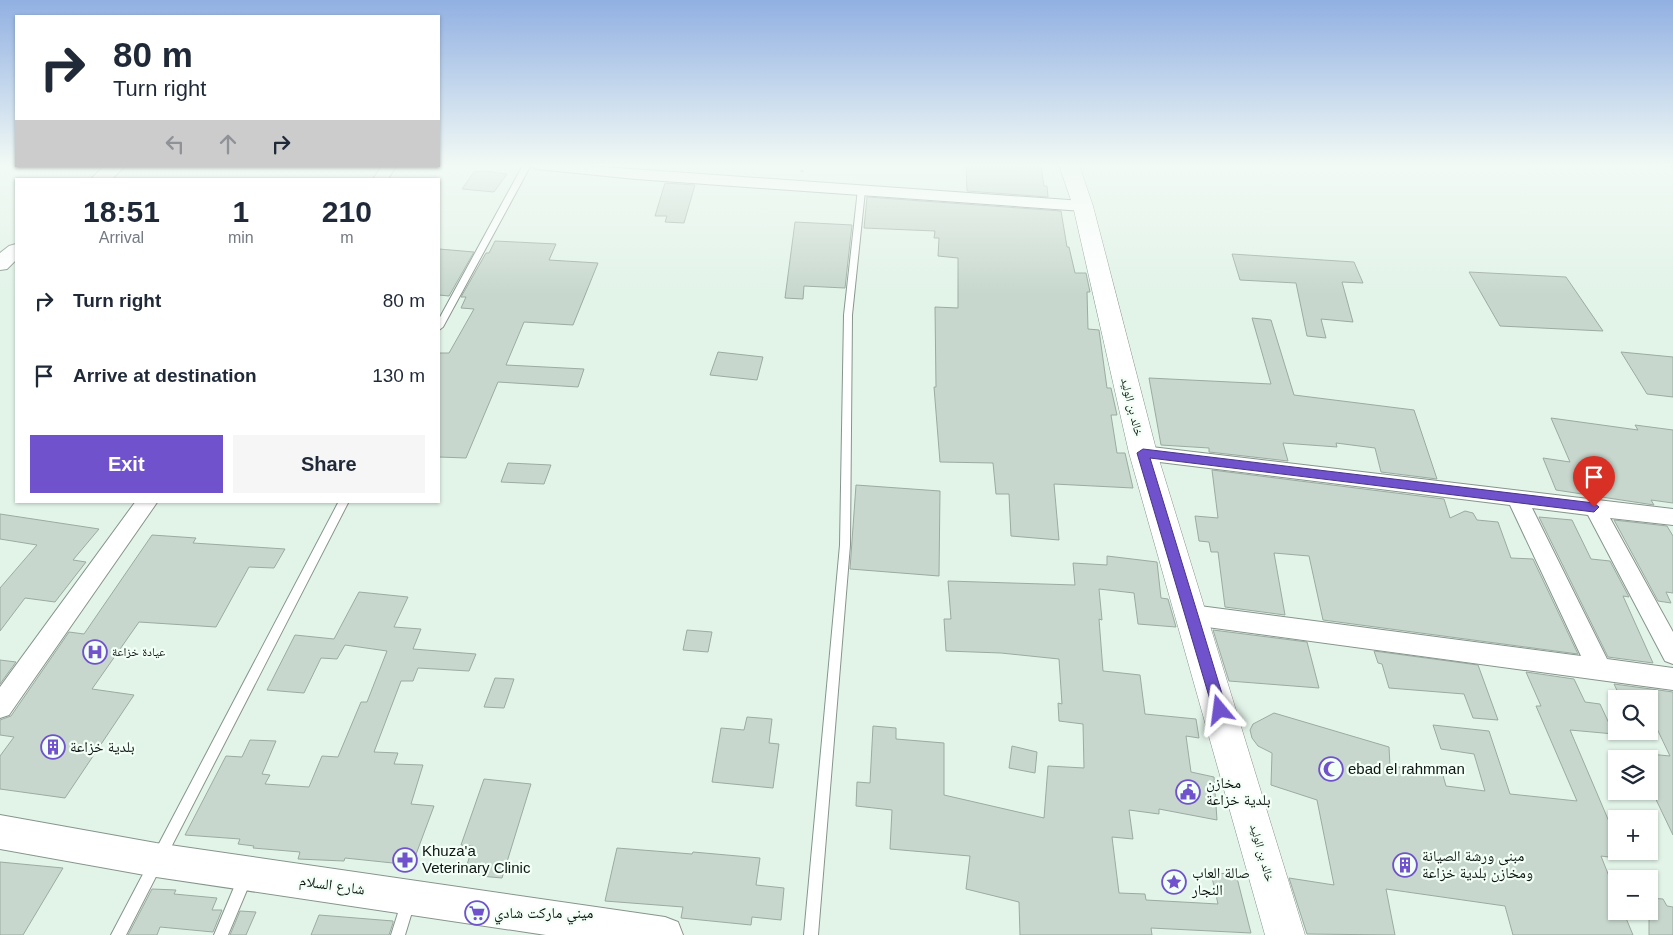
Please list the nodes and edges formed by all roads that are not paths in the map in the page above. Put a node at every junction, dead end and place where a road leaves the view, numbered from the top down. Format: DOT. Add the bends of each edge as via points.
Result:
graph roads {
  1 [pos="502,209"];
  2 [pos="859,209"];
  3 [pos="1085,209"];
  4 [pos="15,251"];
  5 [pos="0,264"];
  6 [pos="440,325"];
  7 [pos="1143,453"];
  8 [pos="1516,497"];
  9 [pos="147,503"];
  10 [pos="343,503"];
  11 [pos="1594,507"];
  12 [pos="1673,517"];
  13 [pos="1192,615"];
  14 [pos="1673,654"];
  15 [pos="1599,668"];
  16 [pos="1673,679"];
  17 [pos="0,707"];
  18 [pos="0,832"];
  19 [pos="156,860"];
  20 [pos="248,873"];
  21 [pos="410,896"];
  22 [pos="544,926"];
  23 [pos="118,935"];
  24 [pos="221,935"];
  25 [pos="398,935"];
  26 [pos="665,935"];
  27 [pos="811,935"];
  28 [pos="1285,935"];
  1 -- 6 [label="lane"];
  2 -- 27 [label="lane" via="848,315 845,545"];
  3 -- 7 [label="main road, خالد بن الوليد"];
  4 -- 5 [label="street"];
  7 -- 8 [label="street"];
  7 -- 13 [label="main road, خالد بن الوليد"];
  8 -- 11 [label="street"];
  8 -- 15 [label="street"];
  9 -- 17 [label="street"];
  10 -- 19 [label="lane"];
  11 -- 12 [label="street"];
  11 -- 14 [label="street"];
  13 -- 15 [label="street"];
  13 -- 28 [label="main road, خالد بن الوليد"];
  15 -- 16 [label="street"];
  18 -- 19 [label="street, شارع السلام"];
  19 -- 20 [label="street, شارع السلام"];
  19 -- 23 [label="lane"];
  20 -- 21 [label="street, شارع السلام"];
  20 -- 24 [label="lane"];
  21 -- 22 [label="street, شارع السلام"];
  21 -- 25 [label="lane"];
  22 -- 26 [label="street, شارع السلام"];
}
